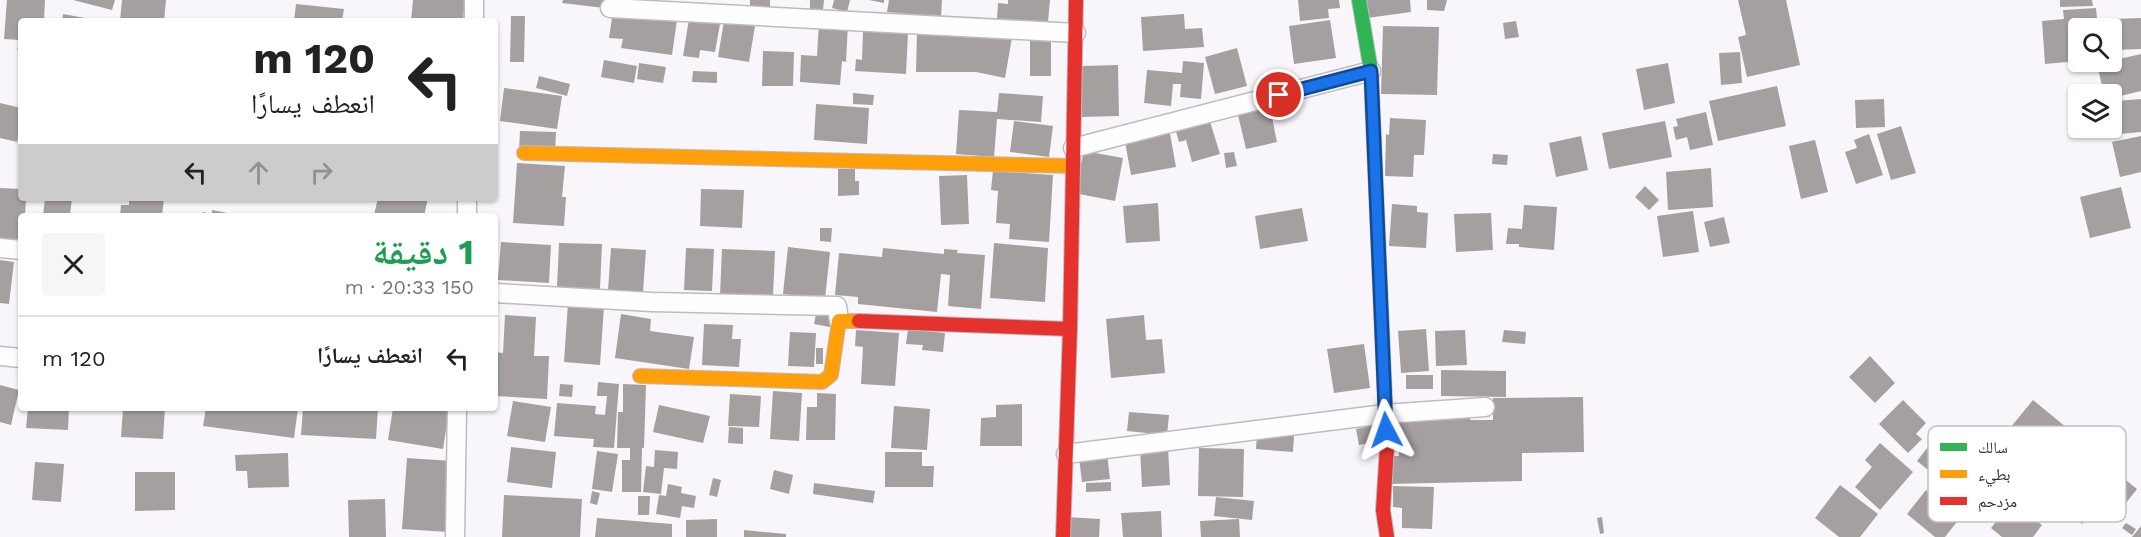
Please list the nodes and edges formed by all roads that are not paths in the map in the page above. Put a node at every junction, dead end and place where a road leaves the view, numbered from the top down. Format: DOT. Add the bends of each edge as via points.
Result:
graph roads {
  1 [pos="474,0"];
  2 [pos="1076,0"];
  3 [pos="1359,0"];
  4 [pos="610,8"];
  5 [pos="474,18"];
  6 [pos="1076,33"];
  7 [pos="1371,71"];
  8 [pos="524,153"];
  9 [pos="1073,157"];
  10 [pos="0,248"];
  11 [pos="18,250"];
  12 [pos="498,293"];
  13 [pos="839,321"];
  14 [pos="1070,329"];
  15 [pos="0,356"];
  16 [pos="18,358"];
  17 [pos="640,376"];
  18 [pos="1485,407"];
  19 [pos="457,411"];
  20 [pos="1384,414"];
  21 [pos="1066,454"];
  22 [pos="455,537"];
  23 [pos="1063,537"];
  24 [pos="1387,537"];
  1 -- 5 [label="street"];
  2 -- 6 [label="street"];
  3 -- 7 [label="street"];
  4 -- 6 [label="street"];
  6 -- 9 [label="street"];
  7 -- 9 [label="street"];
  7 -- 20 [label="street"];
  8 -- 9 [label="street"];
  9 -- 14 [label="street"];
  10 -- 11 [label="street"];
  12 -- 13 [label="street" via="837,306"];
  13 -- 14 [label="street"];
  13 -- 17 [label="street" via="831,375 822,382"];
  14 -- 21 [label="street"];
  15 -- 16 [label="street"];
  18 -- 20 [label="street"];
  19 -- 22 [label="street"];
  20 -- 21 [label="street"];
  20 -- 24 [label="street" via="1387,447 1383,510"];
  21 -- 23 [label="street"];
}
